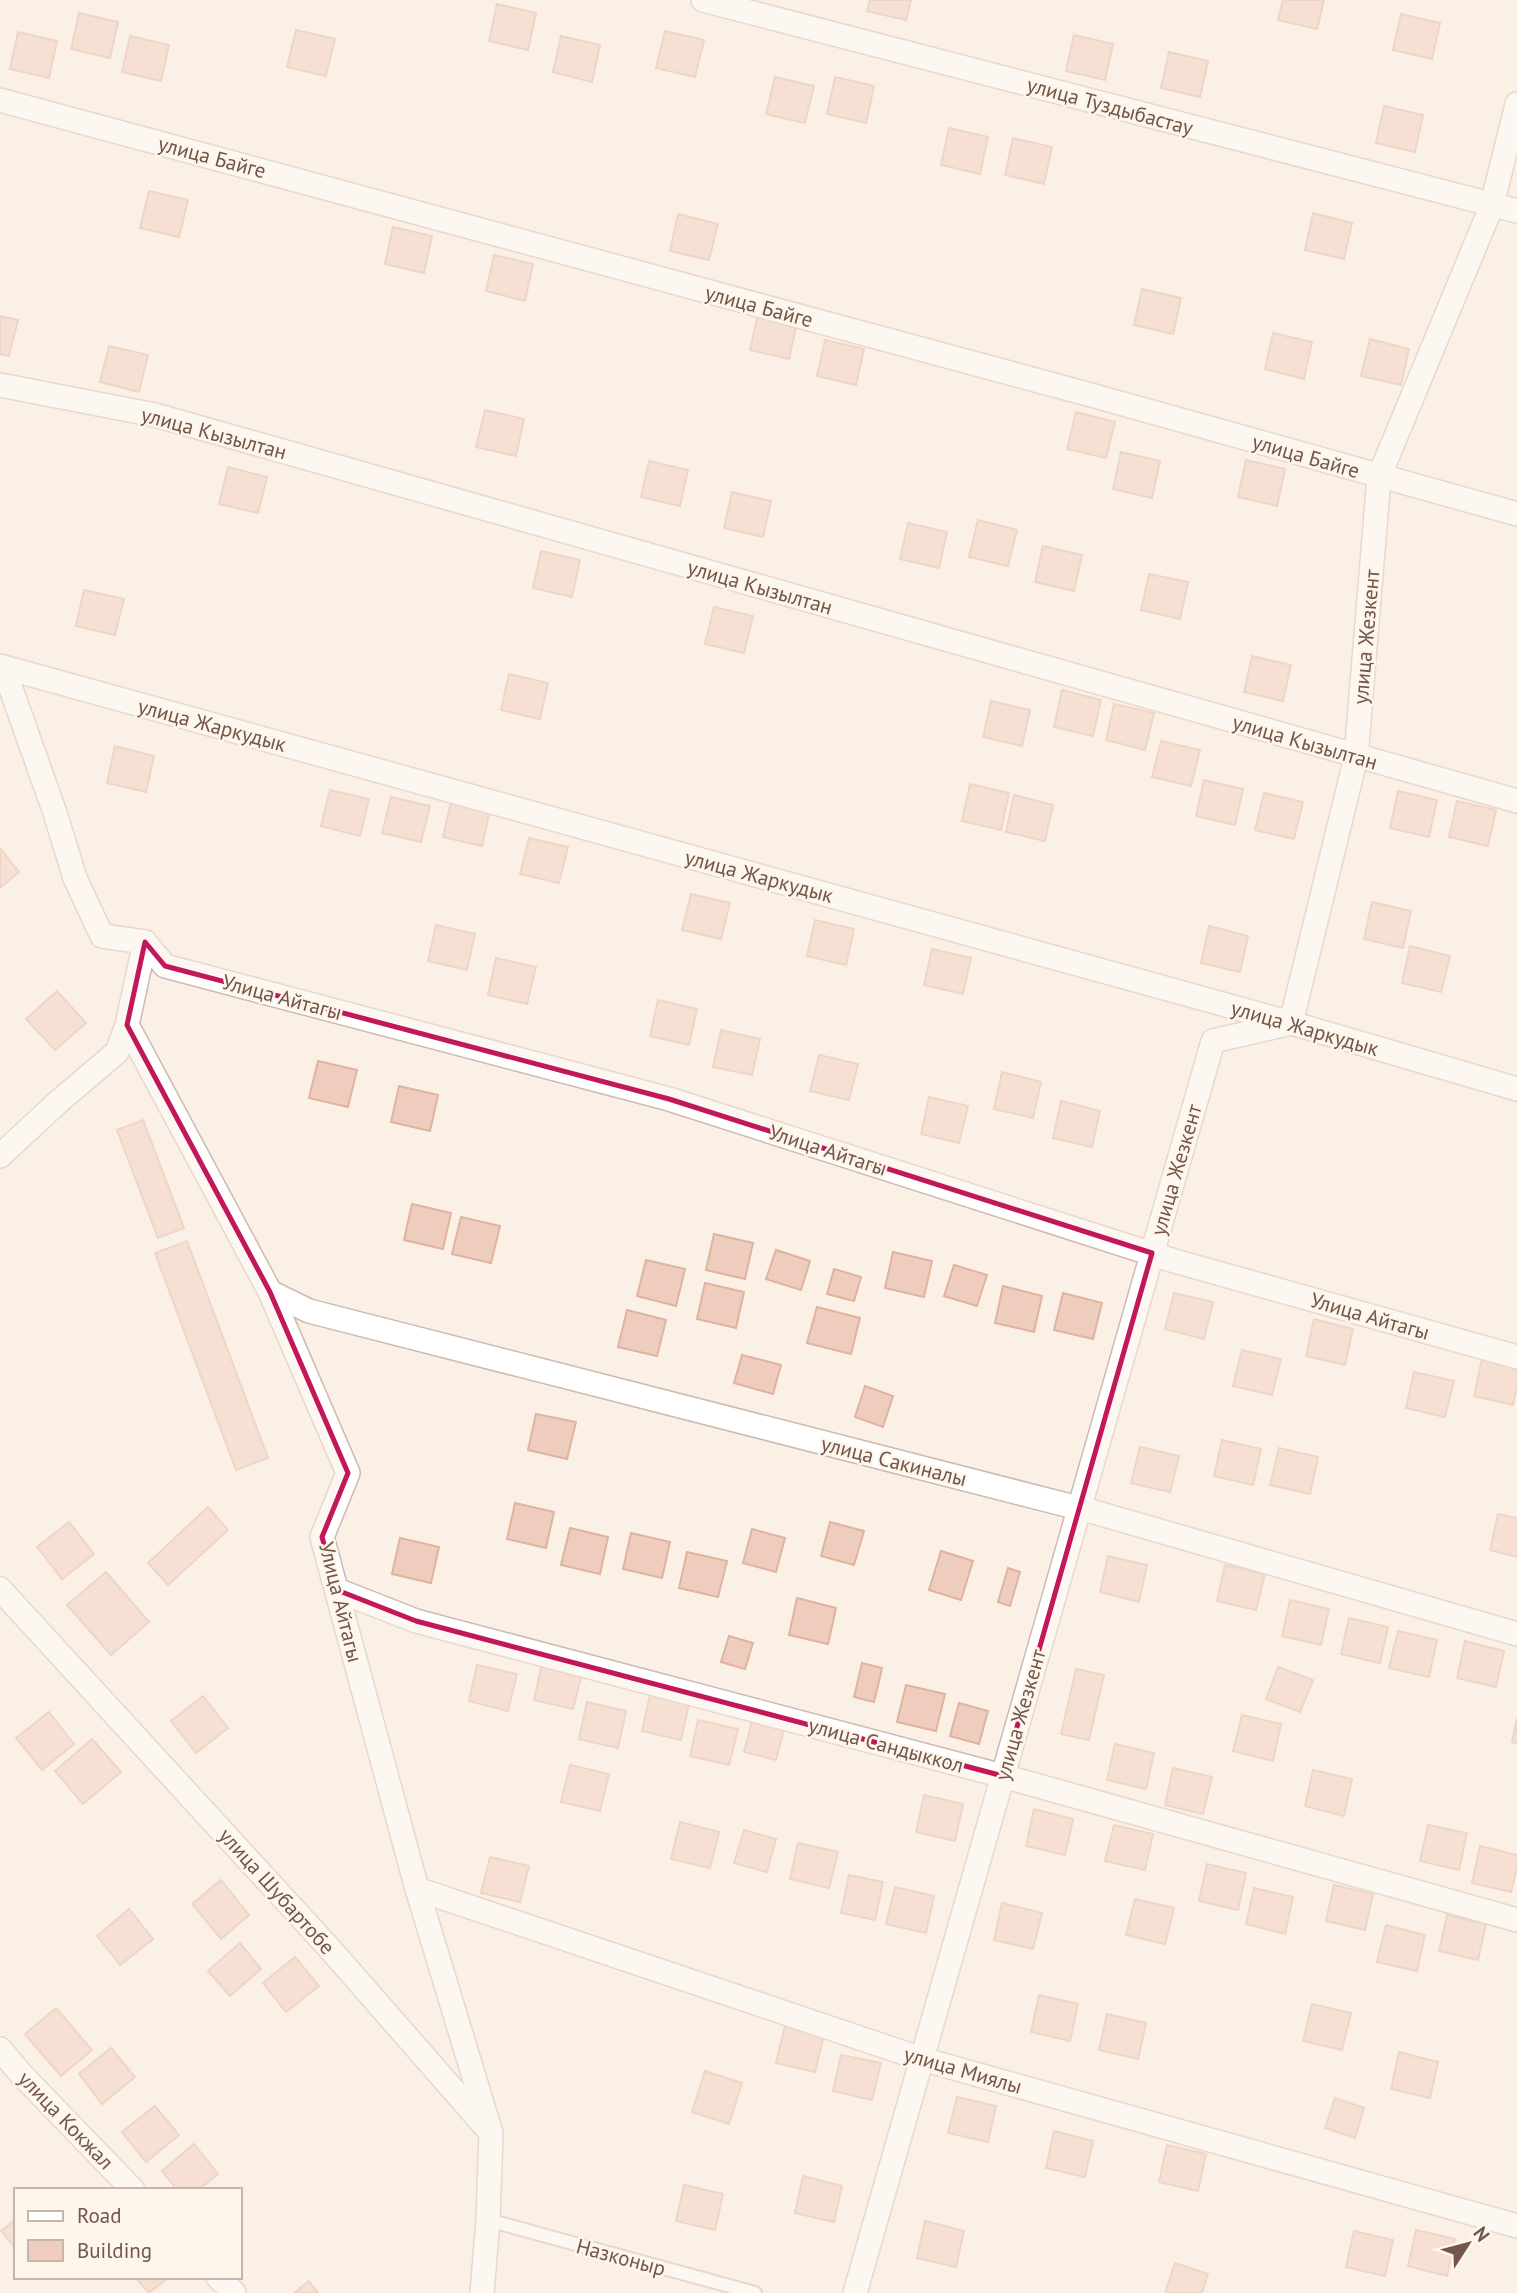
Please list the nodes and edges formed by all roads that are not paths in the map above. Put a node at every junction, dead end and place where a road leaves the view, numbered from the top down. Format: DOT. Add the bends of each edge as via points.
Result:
graph roads {
  1 [pos="703,0"];
  2 [pos="0,100"];
  3 [pos="1517,104"];
  4 [pos="1492,205"];
  5 [pos="1517,211"];
  6 [pos="0,384"];
  7 [pos="1379,477"];
  8 [pos="1517,514"];
  9 [pos="0,666"];
  10 [pos="0,679"];
  11 [pos="1356,757"];
  12 [pos="1517,801"];
  13 [pos="145,942"];
  14 [pos="1291,1023"];
  15 [pos="127,1025"];
  16 [pos="1517,1089"];
  17 [pos="3,1147"];
  18 [pos="1153,1254"];
  19 [pos="271,1292"];
  20 [pos="1517,1357"];
  21 [pos="1079,1509"];
  22 [pos="0,1590"];
  23 [pos="337,1590"];
  24 [pos="1517,1634"];
  25 [pos="1003,1776"];
  26 [pos="417,1889"];
  27 [pos="1517,1920"];
  28 [pos="0,2049"];
  29 [pos="922,2059"];
  30 [pos="491,2133"];
  31 [pos="131,2188"];
  32 [pos="488,2220"];
  33 [pos="1517,2226"];
  34 [pos="220,2279"];
  35 [pos="234,2293"];
  36 [pos="482,2293"];
  37 [pos="755,2293"];
  38 [pos="855,2293"];
  1 -- 4 [label="street, улица Туздыбастау"];
  2 -- 7 [label="street, улица Байге"];
  3 -- 4 [label="street, улица Жезкент"];
  4 -- 5 [label="street, улица Туздыбастау"];
  4 -- 7 [label="street, улица Жезкент"];
  6 -- 11 [label="street, улица Кызылтан" via="155,415"];
  7 -- 8 [label="street, улица Байге"];
  7 -- 11 [label="street, улица Жезкент"];
  9 -- 14 [label="street, улица Жаркудык"];
  10 -- 13 [label="street" via="10,686 75,878 102,936"];
  11 -- 12 [label="street, улица Кызылтан"];
  11 -- 14 [label="street, улица Жезкент"];
  13 -- 15 [label="street"];
  13 -- 18 [label="street, Улица Айтагы" via="164,966 669,1099"];
  14 -- 16 [label="street, улица Жаркудык"];
  14 -- 18 [label="street, улица Жезкент" via="1213,1041"];
  15 -- 17 [label="street" via="117,1052"];
  15 -- 19 [label="street, Улица Айтагы"];
  18 -- 20 [label="street, Улица Айтагы"];
  18 -- 21 [label="street, улица Жезкент"];
  19 -- 21 [label="street, улица Сакиналы" via="309,1311"];
  19 -- 23 [label="street, Улица Айтагы" via="348,1473 322,1537"];
  21 -- 24 [label="street, улица Сакиналы"];
  21 -- 25 [label="street, улица Жезкент"];
  22 -- 30 [label="street, улица Шубартобе" via="331,1950"];
  23 -- 25 [label="street, улица Сандыккол" via="416,1621"];
  23 -- 26 [label="street, Улица Айтагы"];
  25 -- 27 [label="street, улица Сандыккол"];
  25 -- 29 [label="street, улица Жезкент"];
  26 -- 29 [label="street, улица Миялы"];
  26 -- 30 [label="street, Улица Айтагы"];
  28 -- 31 [label="street, улица Кокжал"];
  29 -- 33 [label="street, улица Миялы"];
  29 -- 38 [label="street, улица Жезкент"];
  30 -- 32 [label="street"];
  32 -- 36 [label="street"];
  32 -- 37 [label="lane, Назконыр"];
  34 -- 35 [label="street"];
}
